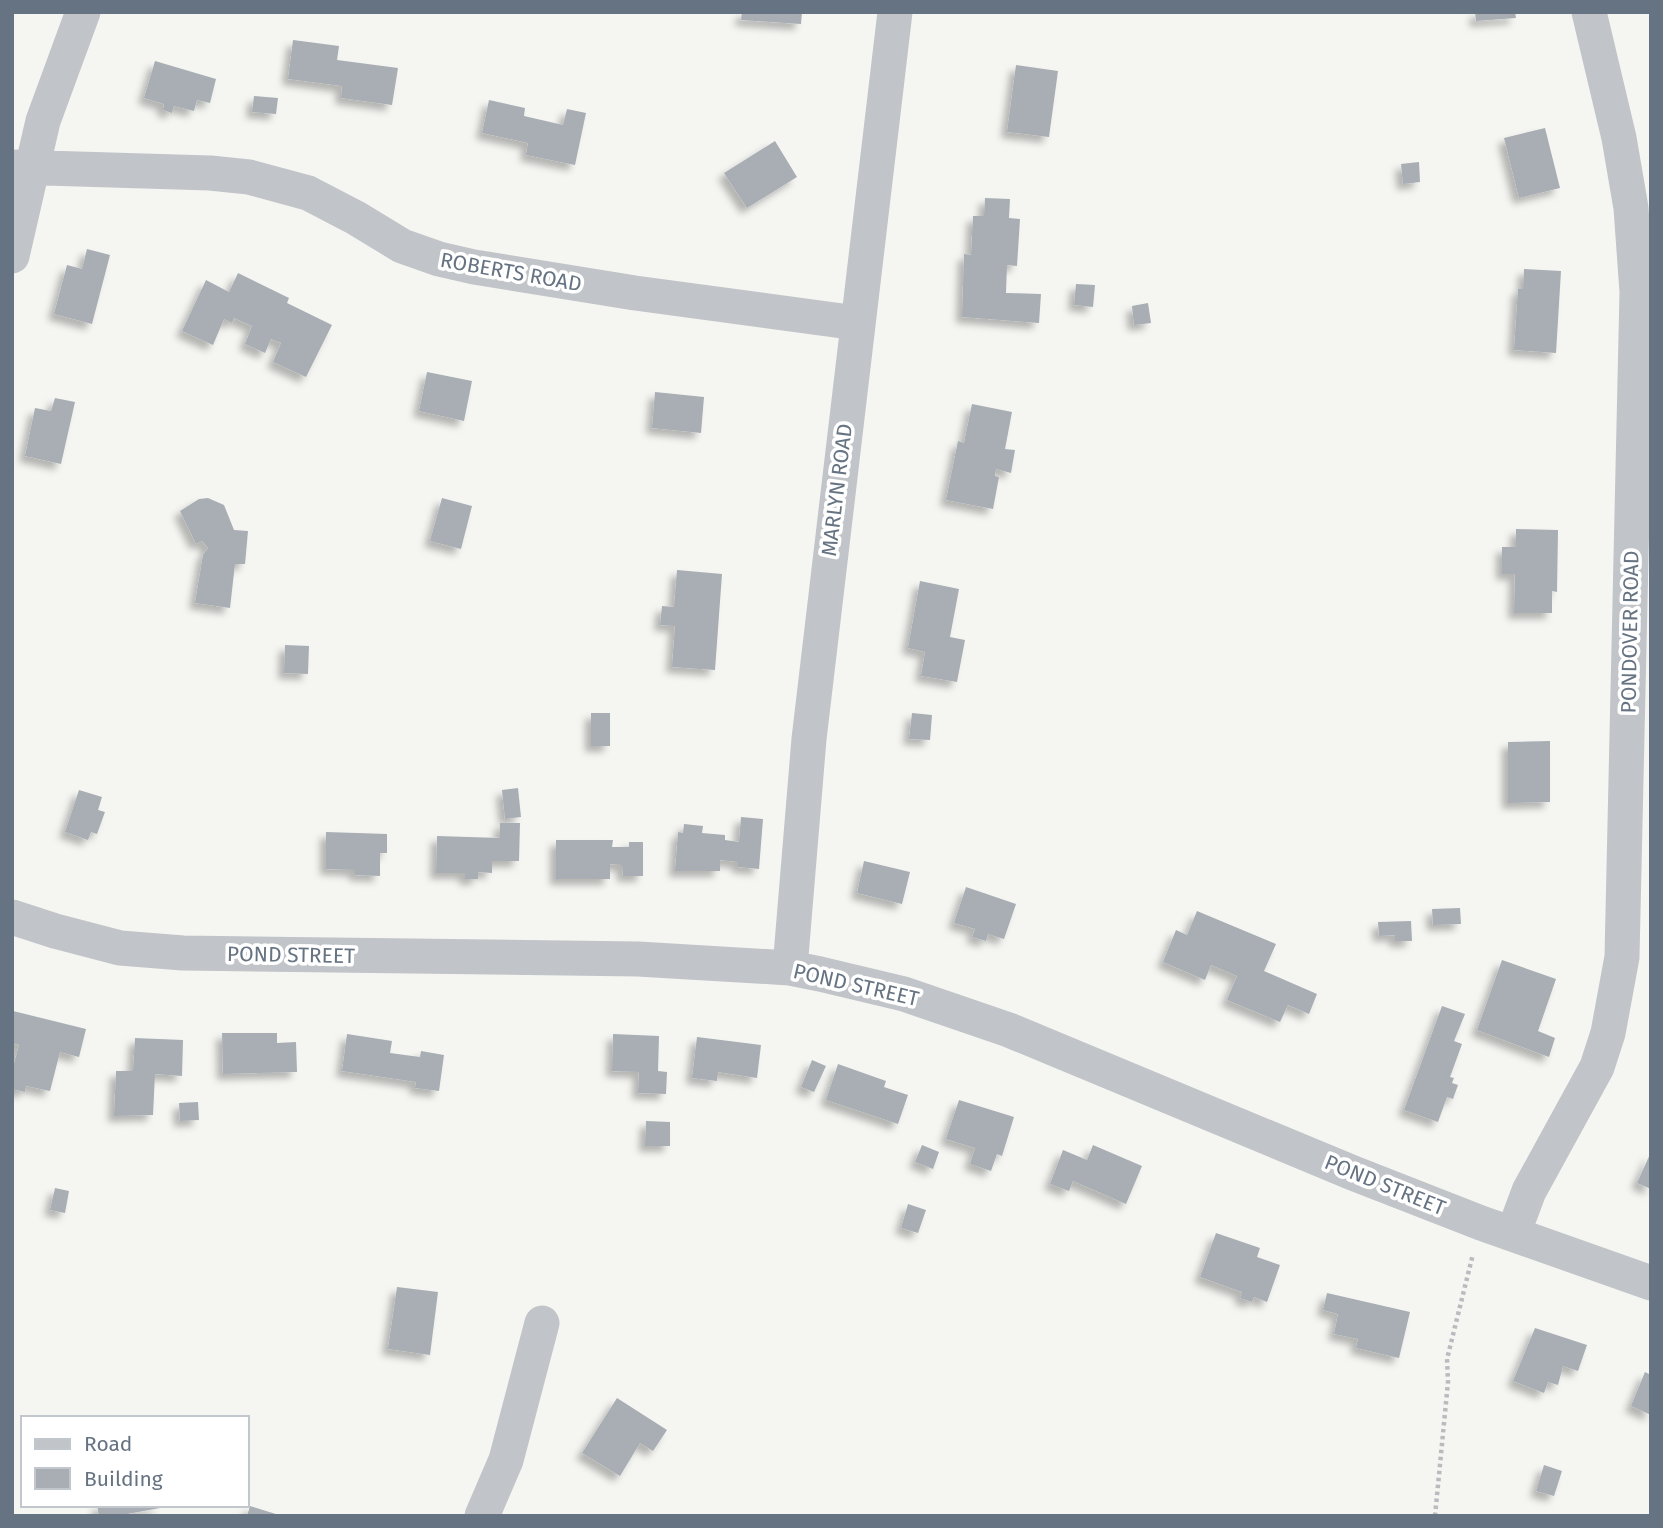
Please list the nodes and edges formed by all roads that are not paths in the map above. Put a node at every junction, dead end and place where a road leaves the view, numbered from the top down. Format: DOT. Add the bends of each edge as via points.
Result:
graph roads {
  1 [pos="83,12"];
  2 [pos="895,12"];
  3 [pos="1589,12"];
  4 [pos="22,167"];
  5 [pos="12,256"];
  6 [pos="857,323"];
  7 [pos="12,917"];
  8 [pos="790,968"];
  9 [pos="1497,1228"];
  10 [pos="1651,1283"];
  11 [pos="542,1323"];
  12 [pos="482,1516"];
  1 -- 4 [label="street"];
  2 -- 6 [label="street, MARLYN ROAD"];
  3 -- 9 [label="street, PONDOVER ROAD" via="1621,150 1637,292 1622,957 1597,1067 1529,1191"];
  4 -- 5 [label="street"];
  4 -- 6 [label="street, ROBERTS ROAD" via="249,177 308,193 402,246 439,260"];
  6 -- 8 [label="street, MARLYN ROAD" via="809,739"];
  7 -- 8 [label="street, POND STREET" via="120,948 183,953 638,959"];
  8 -- 9 [label="street, POND STREET" via="904,994 1009,1030"];
  9 -- 10 [label="street, POND STREET"];
  11 -- 12 [label="street" via="506,1460"];
}
